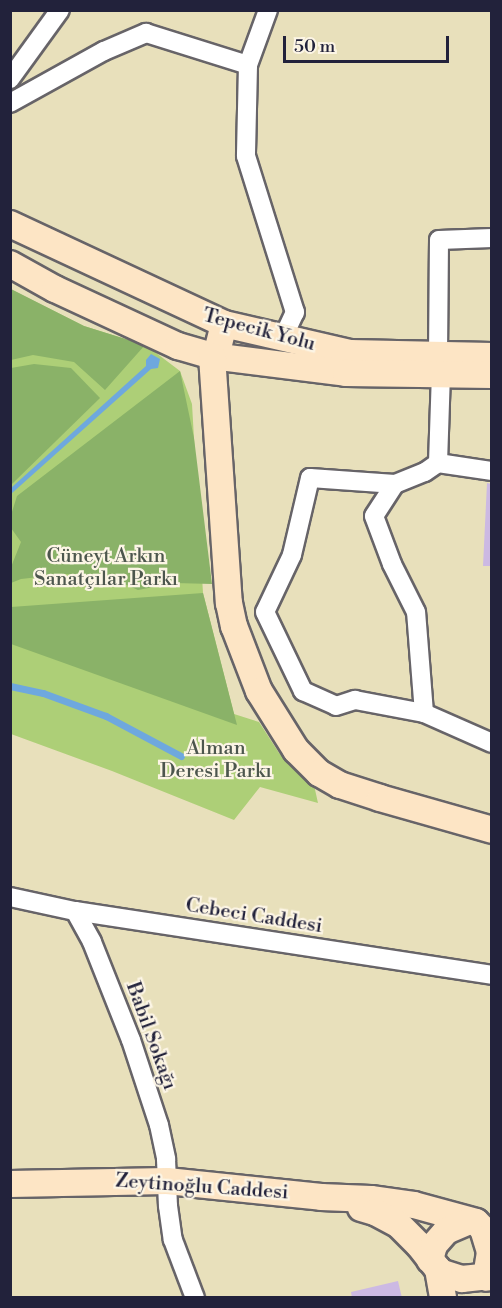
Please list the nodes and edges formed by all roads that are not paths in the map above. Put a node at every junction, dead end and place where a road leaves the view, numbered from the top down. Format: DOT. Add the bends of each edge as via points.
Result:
graph roads {
  1 [pos="60,10"];
  2 [pos="268,10"];
  3 [pos="248,66"];
  4 [pos="10,79"];
  5 [pos="10,103"];
  6 [pos="10,224"];
  7 [pos="492,238"];
  8 [pos="10,264"];
  9 [pos="190,310"];
  10 [pos="224,324"];
  11 [pos="283,338"];
  12 [pos="178,346"];
  13 [pos="212,356"];
  14 [pos="492,356"];
  15 [pos="440,364"];
  16 [pos="492,375"];
  17 [pos="438,462"];
  18 [pos="492,471"];
  19 [pos="395,484"];
  20 [pos="424,713"];
  21 [pos="492,743"];
  22 [pos="492,830"];
  23 [pos="10,897"];
  24 [pos="75,911"];
  25 [pos="492,975"];
  26 [pos="167,1181"];
  27 [pos="10,1184"];
  28 [pos="321,1197"];
  29 [pos="479,1223"];
  30 [pos="434,1264"];
  31 [pos="484,1282"];
  32 [pos="195,1298"];
  33 [pos="443,1298"];
  1 -- 4 [label="street"];
  2 -- 3 [label="street"];
  3 -- 5 [label="street" via="146,33 104,51"];
  3 -- 11 [label="street" via="246,156 295,312"];
  6 -- 9 [label="main road, Tepecik Yolu"];
  7 -- 15 [label="street" via="439,240"];
  8 -- 12 [label="main road, Tepecik Yolu"];
  9 -- 10 [label="main road, Tepecik Yolu"];
  9 -- 12 [label="main road"];
  10 -- 11 [label="main road, Tepecik Yolu"];
  10 -- 13 [label="main road"];
  11 -- 15 [label="main road, Tepecik Yolu" via="350,353"];
  12 -- 13 [label="main road, Tepecik Yolu"];
  13 -- 15 [label="main road, Tepecik Yolu" via="346,373"];
  13 -- 22 [label="main road" via="229,603 259,691 276,721 296,750 319,773 340,784"];
  14 -- 15 [label="main road, Tepecik Yolu"];
  15 -- 16 [label="main road, Tepecik Yolu"];
  15 -- 17 [label="street"];
  17 -- 18 [label="street"];
  17 -- 19 [label="street"];
  19 -- 20 [label="street" via="374,516 416,612"];
  19 -- 20 [label="street" via="310,478 291,555 265,612 303,691 336,706 355,700"];
  20 -- 21 [label="street"];
  23 -- 24 [label="street, Cebeci Caddesi"];
  24 -- 25 [label="street, Cebeci Caddesi"];
  24 -- 26 [label="street, Babil Sokağı" via="92,942 141,1070 159,1125"];
  26 -- 27 [label="main road, Zeytinoğlu Caddesi"];
  26 -- 28 [label="main road, Zeytinoğlu Caddesi"];
  26 -- 32 [label="street, Babil Sokağı" via="173,1240"];
  28 -- 29 [label="main road" via="371,1198 414,1205"];
  28 -- 30 [label="main road" via="390,1218"];
  29 -- 30 [label="main road" via="446,1231 434,1245"];
  29 -- 31 [label="main road" via="490,1252"];
  30 -- 31 [label="main road" via="451,1277"];
  30 -- 33 [label="main road"];
}
